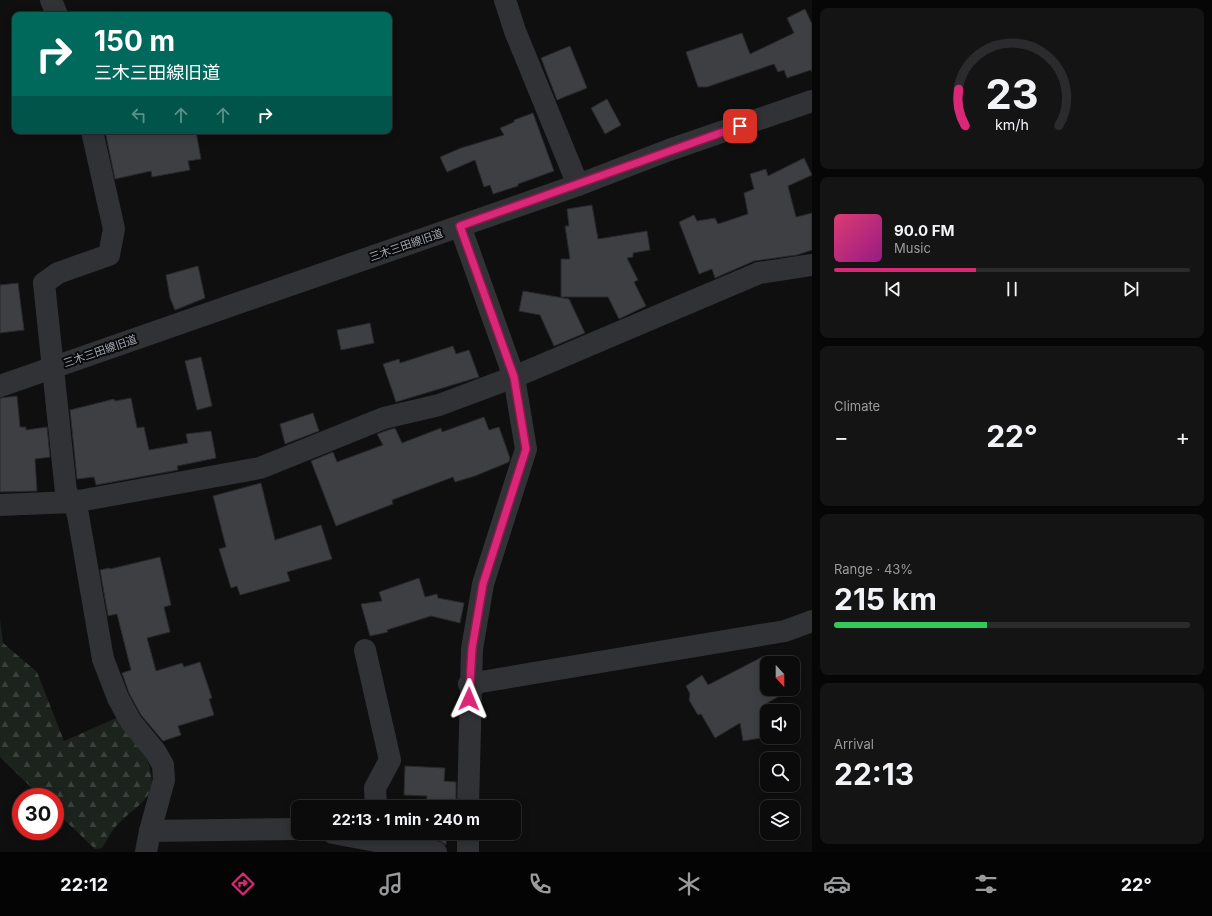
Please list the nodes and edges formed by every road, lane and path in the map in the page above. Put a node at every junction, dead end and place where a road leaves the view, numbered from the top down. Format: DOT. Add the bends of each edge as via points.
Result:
graph roads {
  1 [pos="51,0"];
  2 [pos="505,0"];
  3 [pos="56,12"];
  4 [pos="812,101"];
  5 [pos="93,134"];
  6 [pos="578,185"];
  7 [pos="460,226"];
  8 [pos="812,265"];
  9 [pos="52,367"];
  10 [pos="514,377"];
  11 [pos="0,386"];
  12 [pos="73,502"];
  13 [pos="0,505"];
  14 [pos="812,621"];
  15 [pos="365,650"];
  16 [pos="469,684"];
  17 [pos="376,800"];
  18 [pos="468,800"];
  19 [pos="291,829"];
  20 [pos="150,830"];
  21 [pos="388,840"];
  22 [pos="468,840"];
  23 [pos="146,852"];
  24 [pos="436,852"];
  25 [pos="468,852"];
  1 -- 3 [label="street"];
  2 -- 6 [label="street" via="515,31"];
  4 -- 6 [label="street, 三木三田線旧道" via="668,150"];
  5 -- 9 [label="street" via="114,229 109,255 58,274 44,283"];
  6 -- 7 [label="street, 三木三田線旧道"];
  7 -- 9 [label="street, 三木三田線旧道"];
  7 -- 10 [label="street"];
  8 -- 10 [label="street" via="759,273"];
  9 -- 11 [label="street, 三木三田線旧道"];
  9 -- 12 [label="street" via="66,492"];
  10 -- 12 [label="street" via="439,405 384,418 260,468"];
  10 -- 16 [label="street" via="526,449 483,584"];
  12 -- 13 [label="street"];
  12 -- 20 [label="street" via="78,515 103,659 118,698 131,722 163,765 164,780"];
  14 -- 16 [label="street" via="784,631"];
  15 -- 17 [label="street" via="390,760 375,788"];
  16 -- 18 [label="street"];
  19 -- 20 [label="street"];
  20 -- 23 [label="street"];
  21 -- 24 [label="street"];
  22 -- 25 [label="street"];
}
